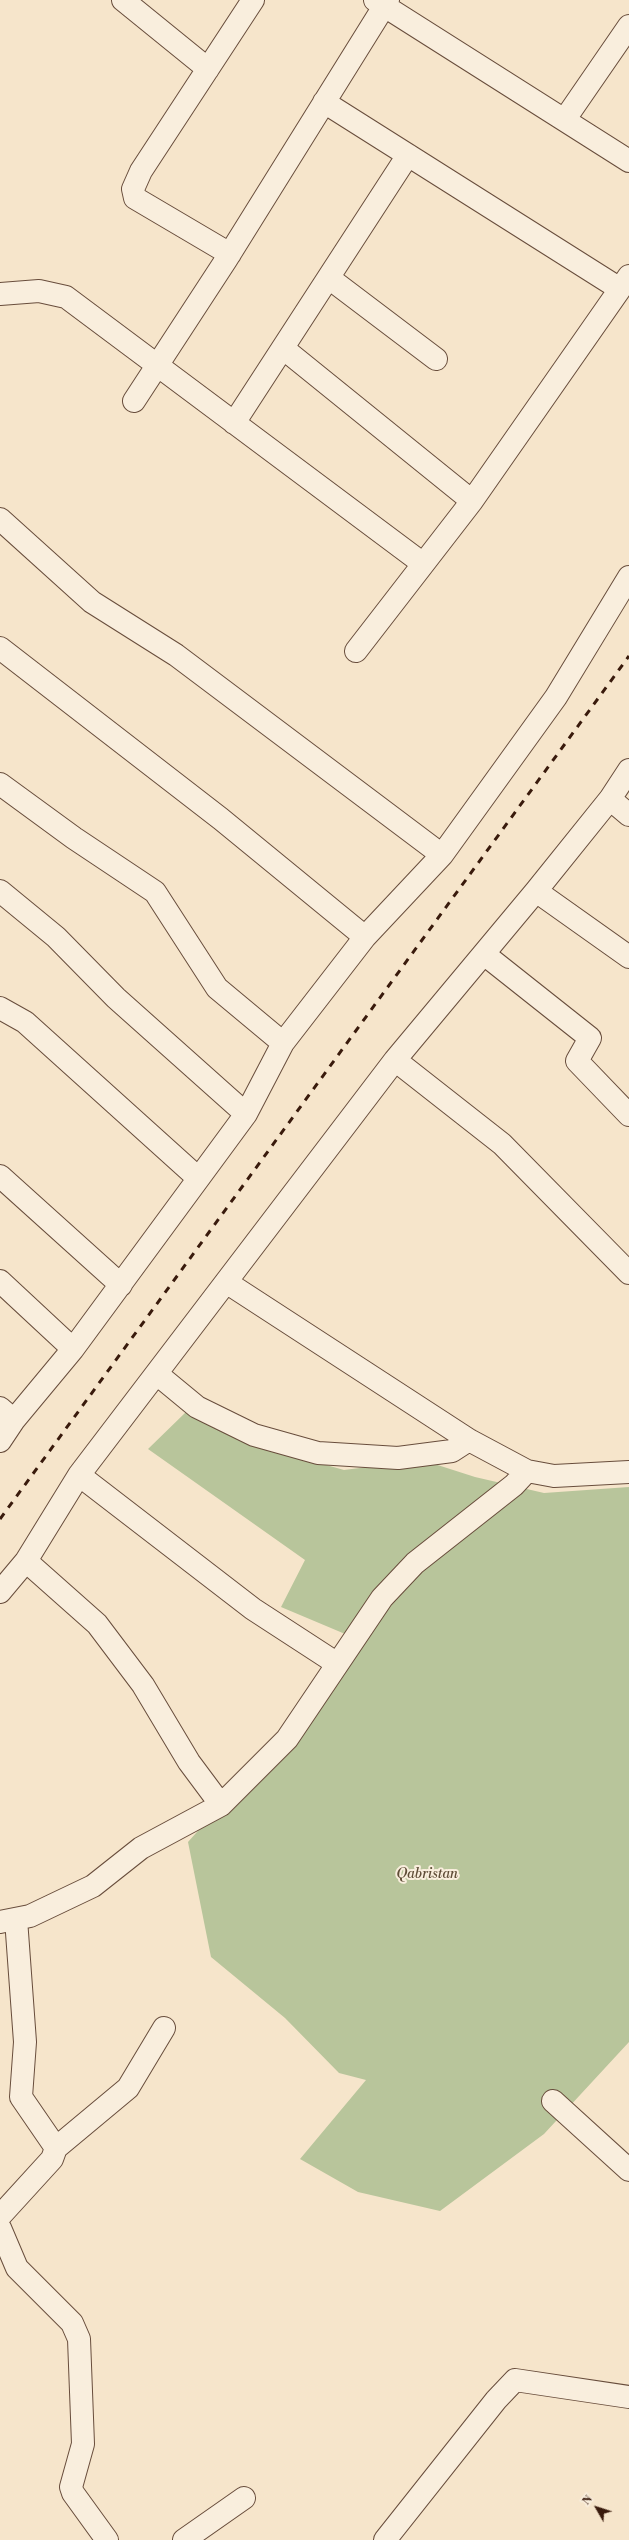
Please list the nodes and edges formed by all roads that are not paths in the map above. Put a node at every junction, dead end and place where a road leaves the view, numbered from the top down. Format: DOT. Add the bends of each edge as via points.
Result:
graph roads {
  1 [pos="123,0"];
  2 [pos="253,0"];
  3 [pos="382,2"];
  4 [pos="629,26"];
  5 [pos="620,59"];
  6 [pos="208,69"];
  7 [pos="324,102"];
  8 [pos="565,119"];
  9 [pos="408,155"];
  10 [pos="629,161"];
  11 [pos="230,254"];
  12 [pos="329,278"];
  13 [pos="624,282"];
  14 [pos="0,294"];
  15 [pos="284,349"];
  16 [pos="436,359"];
  17 [pos="158,365"];
  18 [pos="134,401"];
  19 [pos="234,423"];
  20 [pos="472,501"];
  21 [pos="0,519"];
  22 [pos="422,564"];
  23 [pos="629,577"];
  24 [pos="0,648"];
  25 [pos="356,651"];
  26 [pos="629,770"];
  27 [pos="0,784"];
  28 [pos="610,799"];
  29 [pos="629,815"];
  30 [pos="442,855"];
  31 [pos="0,891"];
  32 [pos="536,891"];
  33 [pos="365,937"];
  34 [pos="484,954"];
  35 [pos="629,957"];
  36 [pos="0,1008"];
  37 [pos="283,1043"];
  38 [pos="395,1060"];
  39 [pos="246,1114"];
  40 [pos="629,1115"];
  41 [pos="0,1176"];
  42 [pos="198,1178"];
  43 [pos="629,1273"];
  44 [pos="0,1281"];
  45 [pos="226,1282"];
  46 [pos="121,1285"];
  47 [pos="73,1349"];
  48 [pos="157,1374"];
  49 [pos="7,1414"];
  50 [pos="0,1440"];
  51 [pos="469,1440"];
  52 [pos="527,1471"];
  53 [pos="629,1472"];
  54 [pos="79,1475"];
  55 [pos="26,1561"];
  56 [pos="0,1592"];
  57 [pos="336,1663"];
  58 [pos="221,1805"];
  59 [pos="8,1921"];
  60 [pos="164,2028"];
  61 [pos="553,2101"];
  62 [pos="56,2148"];
  63 [pos="629,2170"];
  64 [pos="0,2216"];
  65 [pos="0,2228"];
  66 [pos="629,2397"];
  67 [pos="244,2498"];
  68 [pos="107,2540"];
  69 [pos="184,2540"];
  70 [pos="385,2540"];
  1 -- 6 [label="street"];
  2 -- 6 [label="street"];
  3 -- 7 [label="street"];
  3 -- 8 [label="street"];
  4 -- 5 [label="street"];
  5 -- 8 [label="street"];
  6 -- 11 [label="street" via="141,171 133,189 135,198"];
  7 -- 9 [label="street"];
  7 -- 11 [label="street"];
  8 -- 10 [label="street"];
  9 -- 12 [label="street"];
  9 -- 13 [label="street"];
  11 -- 17 [label="street"];
  12 -- 15 [label="street"];
  12 -- 16 [label="street"];
  13 -- 20 [label="street"];
  14 -- 17 [label="street" via="39,291 66,297"];
  15 -- 19 [label="street"];
  15 -- 20 [label="street"];
  17 -- 18 [label="street"];
  17 -- 19 [label="street"];
  19 -- 22 [label="street"];
  20 -- 22 [label="street"];
  21 -- 30 [label="street" via="92,602 176,655"];
  22 -- 25 [label="street"];
  23 -- 30 [label="street" via="556,698"];
  24 -- 33 [label="street" via="215,815"];
  26 -- 28 [label="street"];
  27 -- 37 [label="street" via="74,838 155,892 217,988"];
  28 -- 29 [label="street"];
  28 -- 32 [label="street"];
  30 -- 33 [label="street"];
  31 -- 39 [label="street" via="56,937 116,998"];
  32 -- 34 [label="street"];
  32 -- 35 [label="street"];
  33 -- 37 [label="street"];
  34 -- 38 [label="street"];
  34 -- 40 [label="street" via="590,1038 577,1061"];
  36 -- 42 [label="street" via="25,1022"];
  37 -- 39 [label="street"];
  38 -- 43 [label="street" via="502,1144"];
  38 -- 45 [label="street"];
  39 -- 42 [label="street"];
  41 -- 46 [label="street"];
  42 -- 46 [label="street"];
  44 -- 47 [label="street"];
  45 -- 48 [label="street"];
  45 -- 51 [label="street"];
  46 -- 47 [label="street"];
  47 -- 49 [label="street"];
  48 -- 51 [label="street" via="197,1407 254,1436 318,1453 398,1458 452,1451"];
  48 -- 54 [label="street"];
  49 -- 50 [label="street"];
  51 -- 52 [label="street"];
  52 -- 53 [label="street" via="554,1476"];
  52 -- 57 [label="street" via="514,1485 415,1563 382,1598"];
  54 -- 55 [label="street"];
  54 -- 57 [label="street" via="253,1609"];
  55 -- 56 [label="street"];
  55 -- 58 [label="street" via="97,1624 142,1684 189,1762"];
  57 -- 58 [label="street" via="287,1739"];
  58 -- 59 [label="street" via="140,1848 93,1886 30,1916"];
  59 -- 62 [label="street" via="25,2042 21,2097"];
  60 -- 62 [label="street" via="128,2088"];
  61 -- 63 [label="street"];
  62 -- 64 [label="street" via="52,2159"];
  65 -- 68 [label="street" via="17,2268 72,2323 79,2339 82,2444 71,2487"];
  66 -- 70 [label="street" via="597,2390 515,2380 496,2400"];
  67 -- 69 [label="street"];
}
